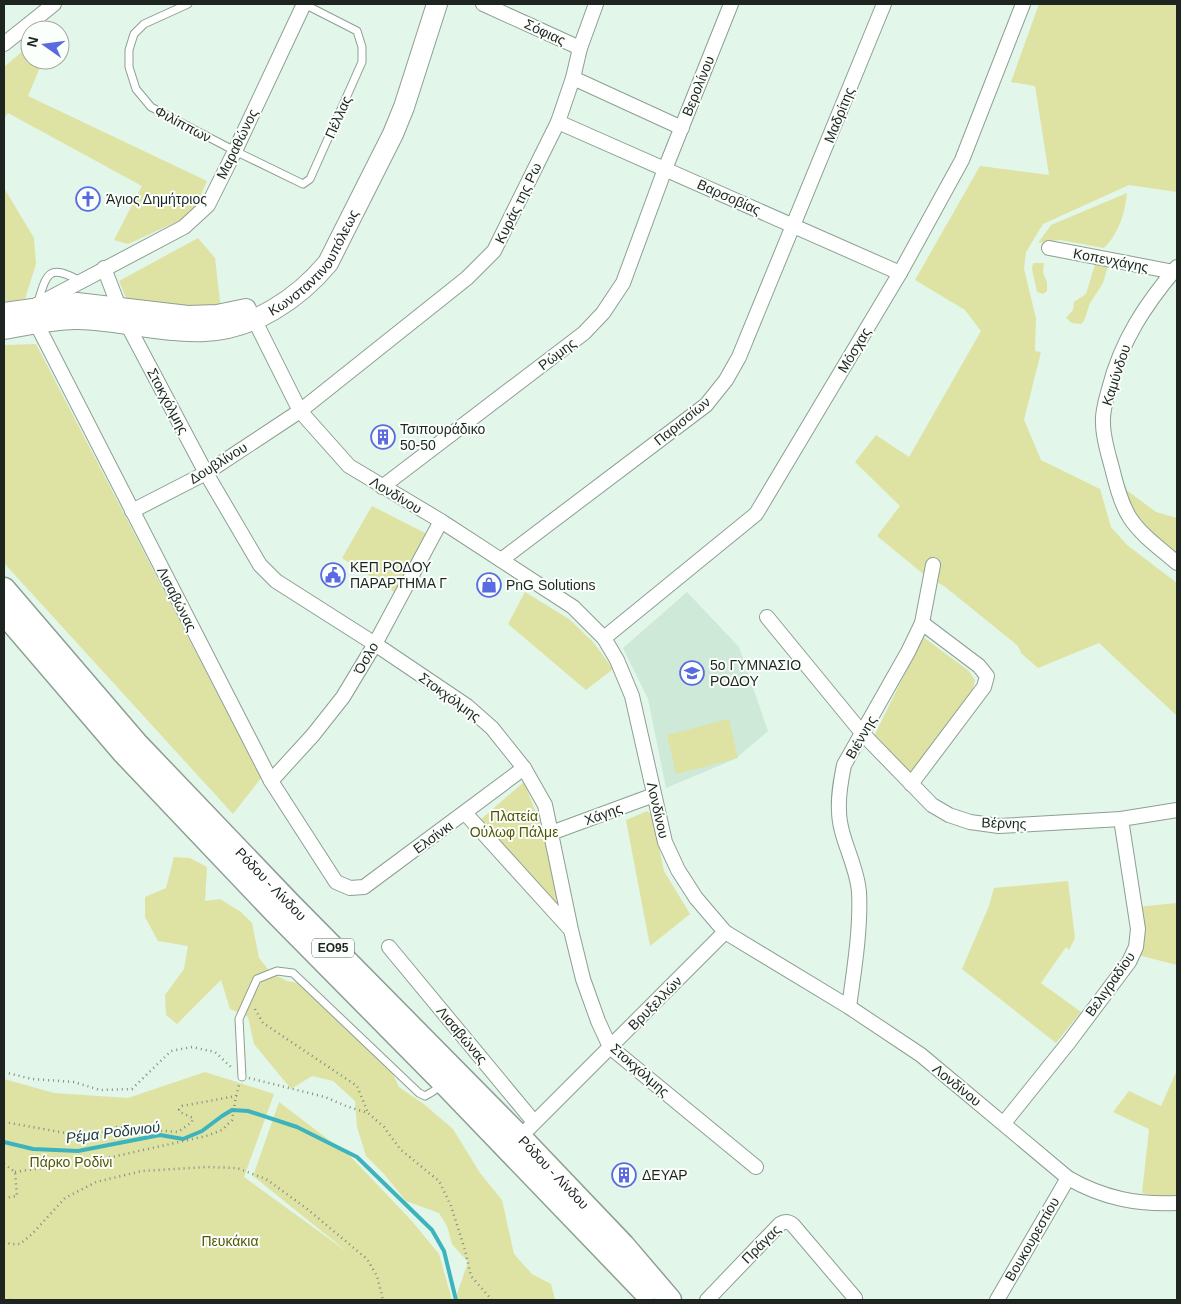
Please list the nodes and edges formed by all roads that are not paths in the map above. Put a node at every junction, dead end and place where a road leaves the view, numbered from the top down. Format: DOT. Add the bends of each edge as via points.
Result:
graph roads {
  1 [pos="54,4"];
  2 [pos="188,4"];
  3 [pos="304,4"];
  4 [pos="426,4"];
  5 [pos="436,4"];
  6 [pos="483,4"];
  7 [pos="596,4"];
  8 [pos="730,4"];
  9 [pos="884,4"];
  10 [pos="1023,4"];
  11 [pos="4,44"];
  12 [pos="580,48"];
  13 [pos="573,78"];
  14 [pos="558,122"];
  15 [pos="682,128"];
  16 [pos="235,151"];
  17 [pos="665,169"];
  18 [pos="794,226"];
  19 [pos="1049,248"];
  20 [pos="104,268"];
  21 [pos="1176,269"];
  22 [pos="900,273"];
  23 [pos="81,281"];
  24 [pos="4,312"];
  25 [pos="40,313"];
  26 [pos="252,313"];
  27 [pos="123,315"];
  28 [pos="4,329"];
  29 [pos="300,411"];
  30 [pos="206,473"];
  31 [pos="382,487"];
  32 [pos="132,511"];
  33 [pos="441,521"];
  34 [pos="501,560"];
  35 [pos="1177,563"];
  36 [pos="933,565"];
  37 [pos="4,589"];
  38 [pos="4,613"];
  39 [pos="767,617"];
  40 [pos="922,623"];
  41 [pos="604,638"];
  42 [pos="375,644"];
  43 [pos="863,734"];
  44 [pos="524,768"];
  45 [pos="271,781"];
  46 [pos="911,784"];
  47 [pos="654,795"];
  48 [pos="1177,810"];
  49 [pos="465,813"];
  50 [pos="1122,819"];
  51 [pos="552,833"];
  52 [pos="336,882"];
  53 [pos="571,930"];
  54 [pos="726,932"];
  55 [pos="390,947"];
  56 [pos="849,1007"];
  57 [pos="610,1047"];
  58 [pos="242,1077"];
  59 [pos="444,1083"];
  60 [pos="1004,1123"];
  61 [pos="527,1129"];
  62 [pos="756,1167"];
  63 [pos="1068,1178"];
  64 [pos="1177,1203"];
  65 [pos="856,1298"];
  66 [pos="651,1300"];
  67 [pos="670,1300"];
  68 [pos="707,1300"];
  69 [pos="997,1300"];
  1 -- 11 [label="street"];
  2 -- 16 [label="lane, Φιλίππων" via="144,24 134,34 129,50 129,67 136,89 151,107"];
  3 -- 16 [label="street, Μαραθώνος"];
  3 -- 16 [label="lane, Πέλλας" via="357,31 362,47 362,62 310,179 304,184"];
  4 -- 26 [label="main road, Κωνσταντινουπόλεως" via="391,115 322,251 299,280"];
  5 -- 26 [label="main road, Κωνσταντινουπόλεως" via="404,107 328,263 296,294 270,311"];
  6 -- 12 [label="street, Σόφιας"];
  7 -- 12 [label="street, Κυράς της Ρω"];
  8 -- 15 [label="street, Βερολίνου"];
  9 -- 18 [label="street, Μαδρίτης"];
  10 -- 22 [label="street, Μόσχας" via="962,160"];
  12 -- 13 [label="street, Κυράς της Ρω"];
  13 -- 14 [label="street, Κυράς της Ρω"];
  13 -- 15 [label="street"];
  14 -- 17 [label="street, Βαρσοβίας"];
  14 -- 29 [label="street, Κυράς της Ρω" via="494,251 467,278"];
  15 -- 17 [label="street, Βερολίνου"];
  16 -- 20 [label="street, Μαραθώνος" via="208,205 184,226"];
  17 -- 18 [label="street, Βαρσοβίας"];
  17 -- 31 [label="street, Ρώμης" via="623,283 603,313 584,333"];
  18 -- 22 [label="street, Βαρσοβίας"];
  18 -- 34 [label="street, Παρισσίων" via="739,357 706,405"];
  19 -- 21 [label="street, Κοπενχάγης"];
  20 -- 23 [label="street, Μαραθώνος"];
  20 -- 27 [label="street, Στοκχόλμης"];
  21 -- 35 [label="street, Καμύνδου" via="1142,313 1123,348 1111,381 1103,423 1114,477 1131,518"];
  22 -- 41 [label="street, Μόσχας" via="756,514"];
  23 -- 25 [label="street, Μαραθώνος"];
  23 -- 25 [label="lane" via="62,272 50,274 44,282"];
  24 -- 25 [label="main road"];
  25 -- 27 [label="main road, Κωνσταντινουπόλεως" via="76,303"];
  25 -- 28 [label="main road"];
  25 -- 32 [label="street, Λισαβώνας"];
  26 -- 27 [label="main road, Κωνσταντινουπόλεως"];
  26 -- 29 [label="street, Λονδίνου"];
  27 -- 30 [label="street, Στοκχόλμης"];
  29 -- 30 [label="street, Δουβλίνου"];
  29 -- 31 [label="street, Λονδίνου" via="349,466"];
  30 -- 32 [label="street, Δουβλίνου"];
  30 -- 42 [label="street, Στοκχόλμης" via="260,565 276,581"];
  31 -- 33 [label="street, Λονδίνου"];
  32 -- 45 [label="street, Λισαβώνας"];
  33 -- 34 [label="street, Λονδίνου"];
  33 -- 42 [label="street, Όσλο"];
  34 -- 41 [label="street, Λονδίνου" via="573,607"];
  36 -- 40 [label="street, Βιέννης"];
  37 -- 61 [label="main road, Ρόδου - Λίνδου / ΕΟ95" via="136,743 289,903"];
  38 -- 59 [label="main road, Ρόδου - Λίνδου / ΕΟ95" via="124,753"];
  39 -- 43 [label="street, Βέρνης"];
  40 -- 43 [label="street, Βιέννης"];
  40 -- 46 [label="street" via="979,666 987,676 984,688"];
  41 -- 47 [label="street, Λονδίνου" via="632,696"];
  42 -- 44 [label="street, Στοκχόλμης" via="466,706 492,728"];
  42 -- 45 [label="street, Όσλο" via="344,697"];
  43 -- 46 [label="street, Βέρνης"];
  43 -- 56 [label="street, Βιέννης" via="844,765 838,812 859,892"];
  44 -- 49 [label="street, Ελσίνκι"];
  44 -- 51 [label="street, Στοκχόλμης" via="545,805"];
  45 -- 52 [label="street, Λισαβώνας"];
  46 -- 50 [label="street, Βέρνης" via="932,805 970,822 999,826"];
  47 -- 51 [label="street, Χάγης"];
  47 -- 54 [label="street, Λονδίνου" via="665,842 678,870 696,898"];
  48 -- 50 [label="street, Βέρνης"];
  49 -- 52 [label="street, Ελσίνκι" via="364,887 350,888"];
  49 -- 53 [label="street"];
  50 -- 60 [label="street, Βελιγραδίου" via="1138,928 1136,947 1070,1042"];
  51 -- 53 [label="street, Στοκχόλμης"];
  53 -- 57 [label="street, Στοκχόλμης" via="583,979"];
  54 -- 56 [label="street, Λονδίνου"];
  54 -- 57 [label="street, Βρυξελλών"];
  55 -- 61 [label="street, Λισαβώνας"];
  56 -- 60 [label="street, Λονδίνου" via="921,1055"];
  57 -- 61 [label="street, Βρυξελλών"];
  57 -- 62 [label="street, Στοκχόλμης"];
  58 -- 59 [label="lane" via="239,1019 256,980 277,971 293,973 419,1093 425,1096"];
  59 -- 66 [label="main road, Ρόδου - Λίνδου / ΕΟ95"];
  60 -- 63 [label="street, Λονδίνου"];
  61 -- 67 [label="main road, Ρόδου - Λίνδου / ΕΟ95"];
  63 -- 64 [label="street, Λονδίνου" via="1103,1195 1130,1201"];
  63 -- 69 [label="street, Βουκουρεστίου"];
  65 -- 68 [label="street, Πράγας" via="793,1225 784,1221"];
}
